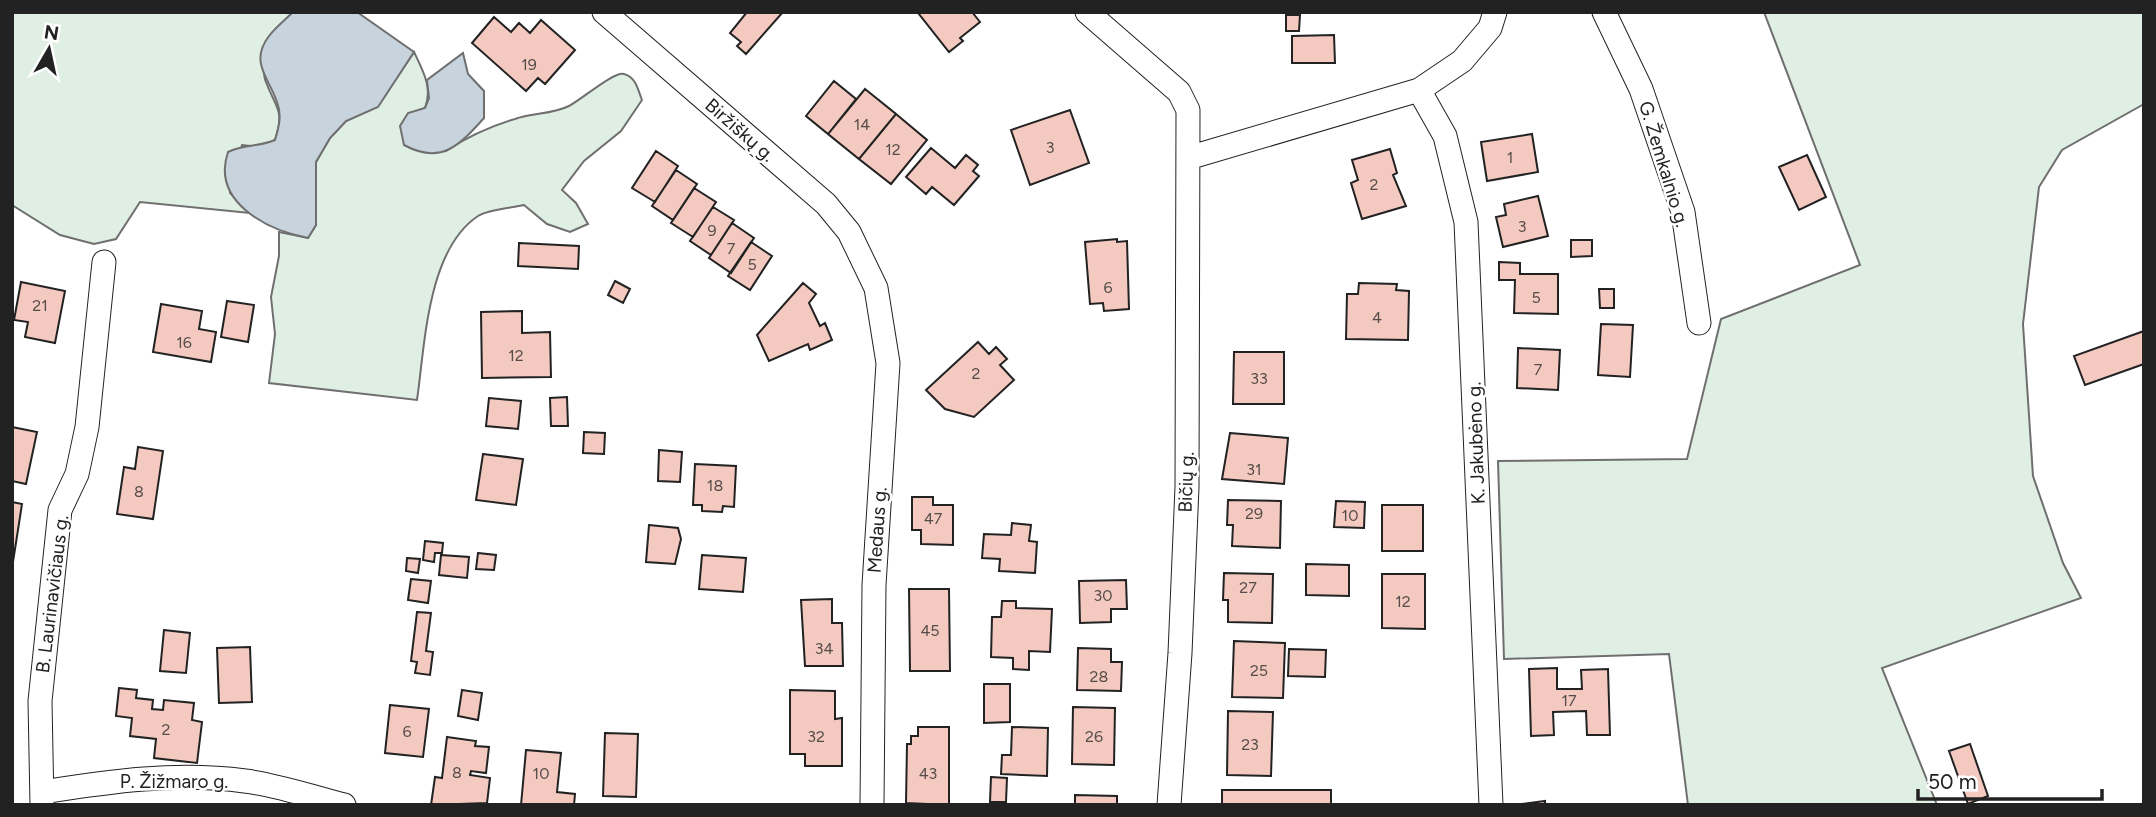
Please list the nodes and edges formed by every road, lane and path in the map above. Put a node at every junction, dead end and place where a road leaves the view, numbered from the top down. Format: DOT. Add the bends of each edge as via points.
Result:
graph roads {
  1 [pos="604,12"];
  2 [pos="1087,12"];
  3 [pos="1495,12"];
  4 [pos="1604,12"];
  5 [pos="1419,90"];
  6 [pos="1188,158"];
  7 [pos="863,258"];
  8 [pos="104,262"];
  9 [pos="1699,323"];
  10 [pos="43,798"];
  11 [pos="344,805"];
  12 [pos="872,805"];
  13 [pos="1169,805"];
  14 [pos="1490,805"];
  1 -- 7 [label="street, Biržiškų g." via="826,204"];
  2 -- 6 [label="street, Bičių g." via="1179,92 1188,110"];
  3 -- 5 [label="street" via="1490,28 1462,61"];
  4 -- 9 [label="street, G. Žemkalnio g." via="1641,89 1683,212"];
  5 -- 6 [label="street"];
  5 -- 14 [label="street, K. Jakubėno g." via="1445,135 1466,222"];
  6 -- 13 [label="street, Bičių g." via="1186,487"];
  7 -- 12 [label="street, Medaus g." via="876,288 888,363 874,585"];
  8 -- 10 [label="street, B. Laurinavičiaus g." via="87,427 77,474 60,510 40,701"];
  10 -- 11 [label="street, P. Žižmaro g." via="117,780 199,776 248,782"];
}
